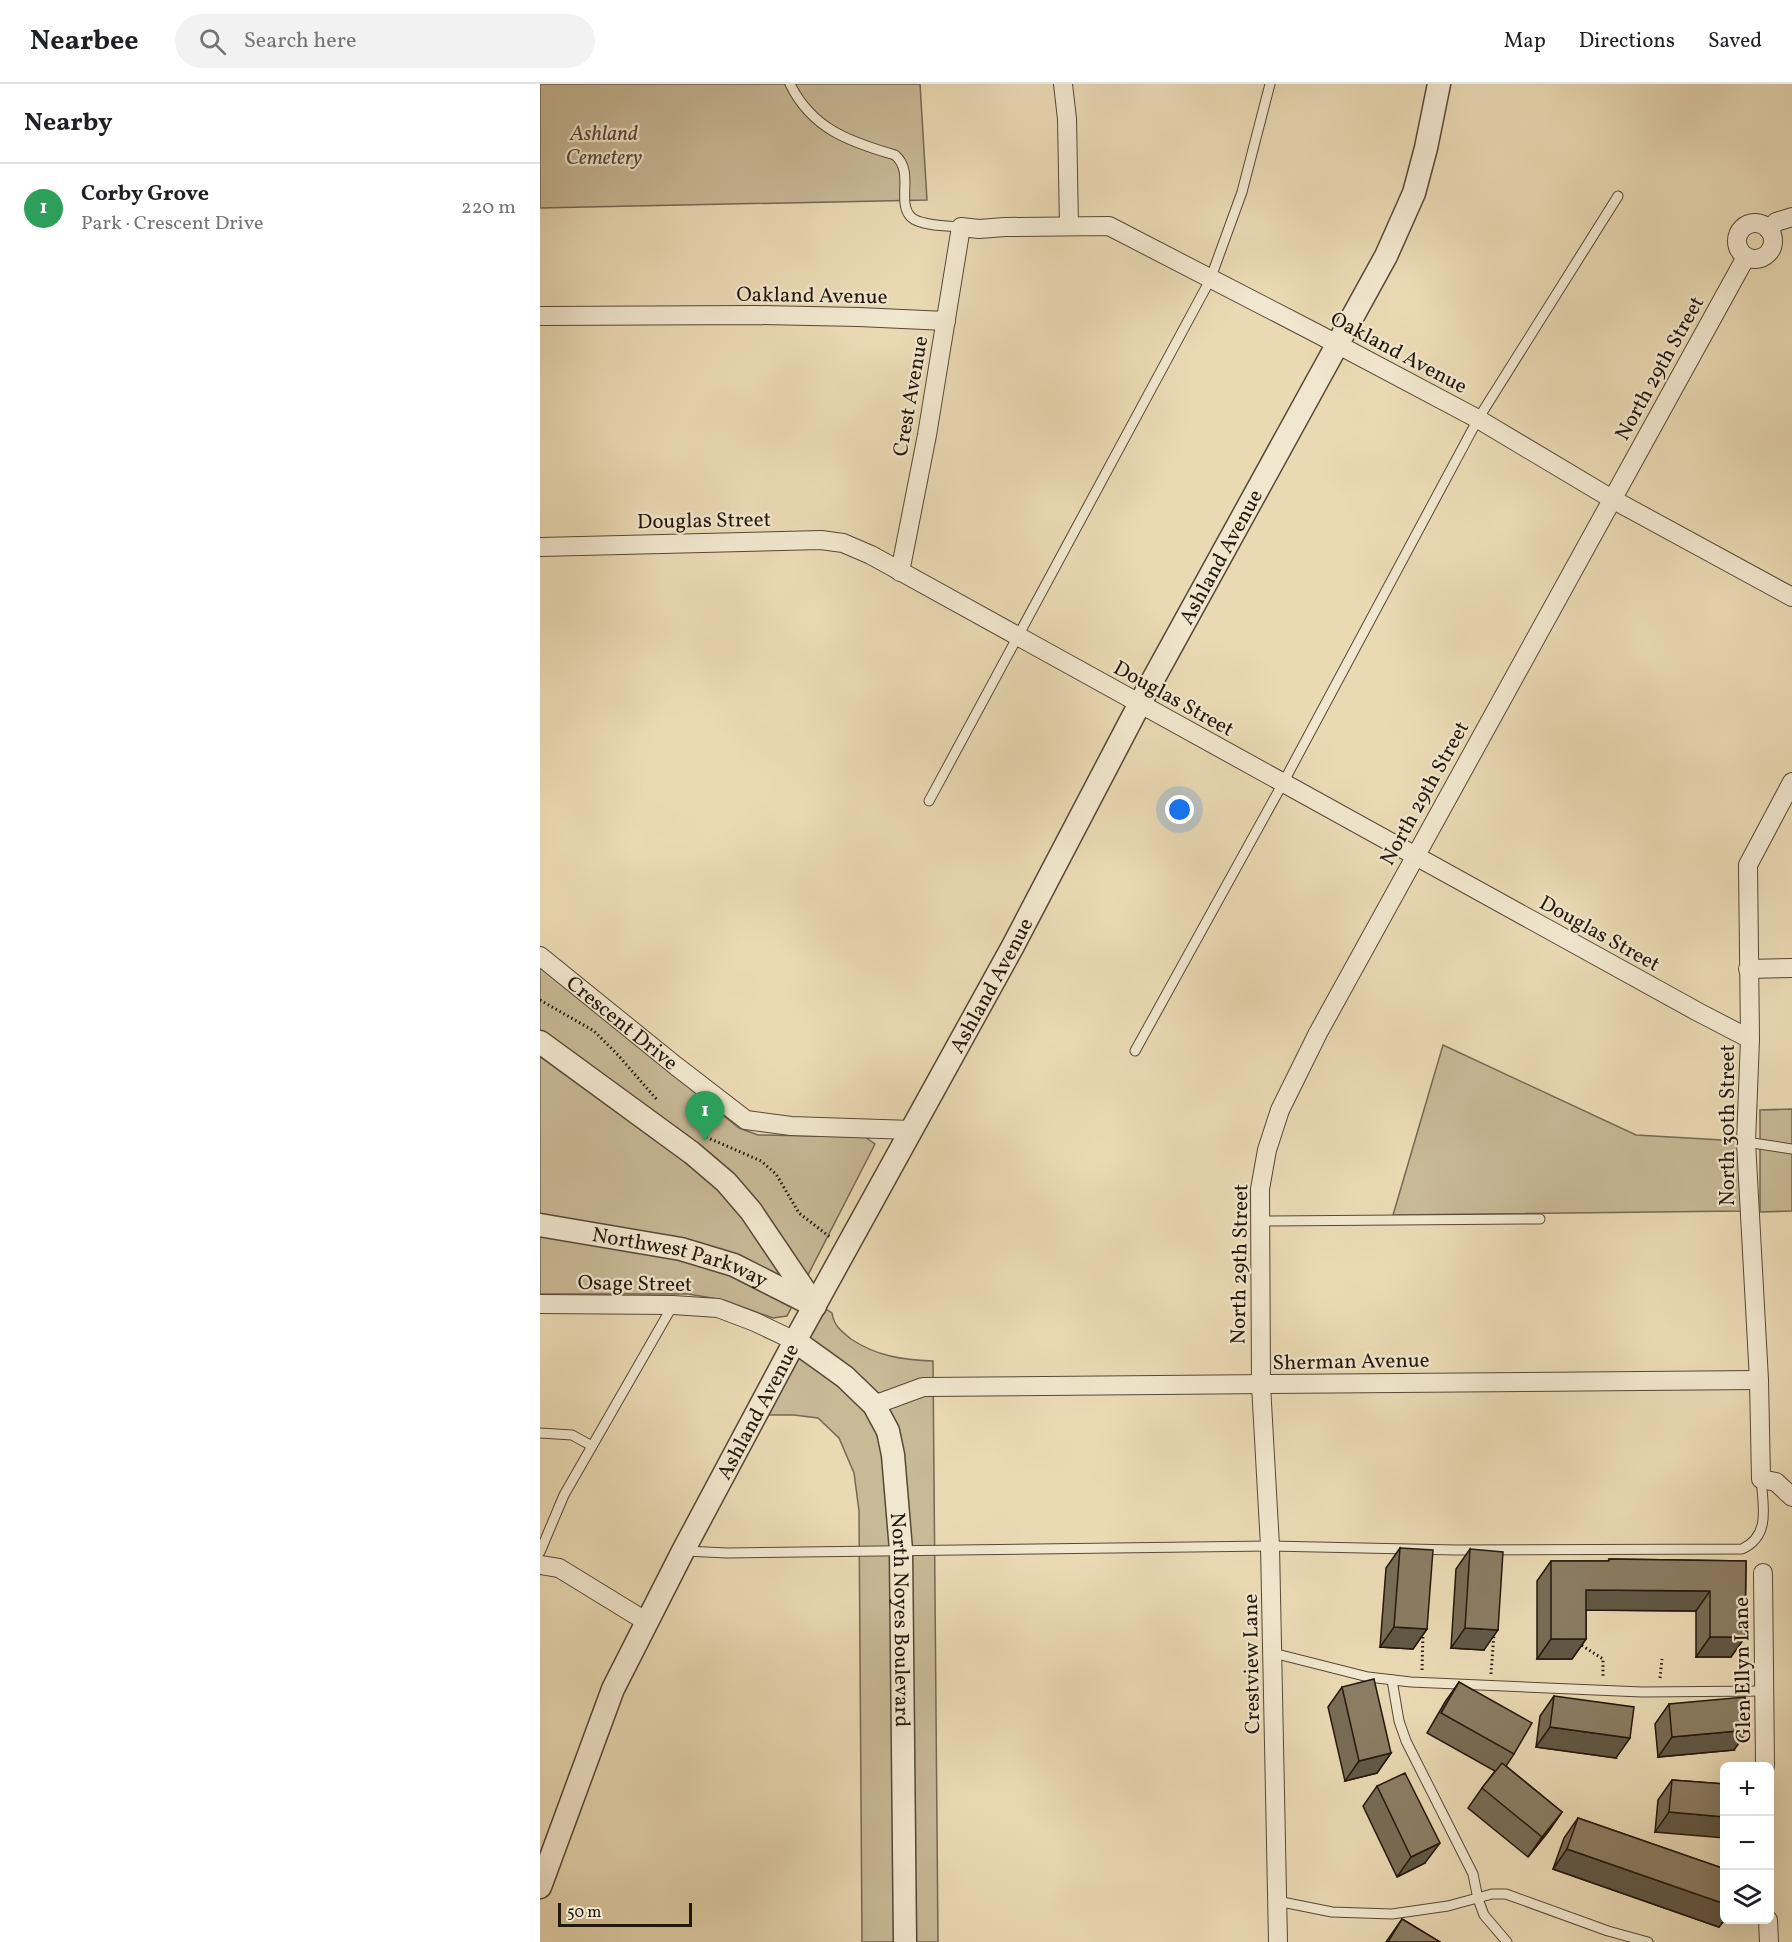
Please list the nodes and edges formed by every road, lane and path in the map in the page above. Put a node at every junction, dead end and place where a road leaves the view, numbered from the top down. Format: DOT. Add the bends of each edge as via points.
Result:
graph roads {
  1 [pos="790,84"];
  2 [pos="1063,84"];
  3 [pos="1270,84"];
  4 [pos="1439,84"];
  5 [pos="1618,196"];
  6 [pos="1792,217"];
  7 [pos="1069,226"];
  8 [pos="961,227"];
  9 [pos="1769,230"];
  10 [pos="1746,257"];
  11 [pos="1210,280"];
  12 [pos="540,316"];
  13 [pos="946,321"];
  14 [pos="1339,345"];
  15 [pos="1478,419"];
  16 [pos="1612,499"];
  17 [pos="540,547"];
  18 [pos="900,572"];
  19 [pos="1792,597"];
  20 [pos="1019,638"];
  21 [pos="1139,705"];
  22 [pos="1283,783"];
  23 [pos="1792,783"];
  24 [pos="929,801"];
  25 [pos="1415,856"];
  26 [pos="540,956"];
  27 [pos="1792,968"];
  28 [pos="1748,969"];
  29 [pos="540,1000"];
  30 [pos="1750,1039"];
  31 [pos="540,1042"];
  32 [pos="1136,1051"];
  33 [pos="663,1106"];
  34 [pos="912,1130"];
  35 [pos="699,1134"];
  36 [pos="1746,1142"];
  37 [pos="1792,1149"];
  38 [pos="1540,1219"];
  39 [pos="1259,1221"];
  40 [pos="540,1225"];
  41 [pos="847,1248"];
  42 [pos="540,1304"];
  43 [pos="673,1305"];
  44 [pos="815,1306"];
  45 [pos="795,1341"];
  46 [pos="1759,1380"];
  47 [pos="1261,1385"];
  48 [pos="874,1405"];
  49 [pos="540,1433"];
  50 [pos="592,1446"];
  51 [pos="1761,1479"];
  52 [pos="1792,1497"];
  53 [pos="1270,1546"];
  54 [pos="901,1550"];
  55 [pos="683,1551"];
  56 [pos="540,1552"];
  57 [pos="540,1565"];
  58 [pos="1763,1573"];
  59 [pos="647,1622"];
  60 [pos="1495,1624"];
  61 [pos="1424,1627"];
  62 [pos="1572,1638"];
  63 [pos="1274,1653"];
  64 [pos="1662,1659"];
  65 [pos="1392,1680"];
  66 [pos="1422,1682"];
  67 [pos="1490,1686"];
  68 [pos="1603,1691"];
  69 [pos="1764,1691"];
  70 [pos="1660,1692"];
  71 [pos="1765,1762"];
  72 [pos="542,1879"];
  73 [pos="1478,1899"];
  74 [pos="1277,1901"];
  75 [pos="1768,1924"];
  76 [pos="905,1942"];
  77 [pos="1278,1942"];
  78 [pos="1507,1942"];
  79 [pos="1648,1942"];
  80 [pos="1769,1942"];
  1 -- 8 [label="lane" via="799,102 826,128 901,159 905,167 906,210 911,218"];
  2 -- 7 [label="street"];
  3 -- 11 [label="lane" via="1242,192"];
  4 -- 14 [label="street, Ashland Avenue" via="1414,193"];
  5 -- 15 [label="lane"];
  6 -- 9 [label="street" via="1776,222"];
  7 -- 8 [label="street, Oakland Avenue"];
  7 -- 11 [label="street, Oakland Avenue" via="1109,226"];
  8 -- 13 [label="street, Crest Avenue"];
  9 -- 10 [label="street" via="1771,250 1760,259"];
  9 -- 10 [label="street" via="1763,225 1749,224 1738,233 1737,247"];
  10 -- 16 [label="street, North 29th Street"];
  11 -- 14 [label="street, Oakland Avenue"];
  11 -- 20 [label="lane"];
  12 -- 13 [label="street, Oakland Avenue"];
  13 -- 18 [label="street, Crest Avenue"];
  14 -- 15 [label="street, Oakland Avenue"];
  14 -- 21 [label="street, Ashland Avenue"];
  15 -- 16 [label="street, Oakland Avenue"];
  15 -- 22 [label="lane"];
  16 -- 19 [label="street, Oakland Avenue"];
  16 -- 25 [label="street, North 29th Street"];
  17 -- 18 [label="street, Douglas Street" via="821,540 843,543"];
  18 -- 20 [label="street, Douglas Street"];
  20 -- 21 [label="street, Douglas Street"];
  20 -- 24 [label="lane"];
  21 -- 22 [label="street, Douglas Street"];
  21 -- 34 [label="street, Ashland Avenue"];
  22 -- 25 [label="street, Douglas Street"];
  22 -- 32 [label="lane"];
  23 -- 28 [label="street, North 30th Street" via="1748,866"];
  25 -- 30 [label="street, Douglas Street"];
  25 -- 39 [label="street, North 29th Street" via="1280,1110 1267,1150"];
  26 -- 34 [label="street, Crescent Drive" via="746,1120 791,1126"];
  27 -- 28 [label="street"];
  28 -- 30 [label="street, North 30th Street"];
  29 -- 33 [label="path" via="594,1031"];
  30 -- 36 [label="street, North 30th Street"];
  31 -- 44 [label="street" via="726,1182 751,1211"];
  34 -- 41 [label="street, Ashland Avenue"];
  35 -- 41 [label="path" via="761,1161 776,1174 800,1213"];
  36 -- 37 [label="lane"];
  36 -- 46 [label="street, North 30th Street"];
  38 -- 39 [label="lane"];
  39 -- 47 [label="street, North 29th Street"];
  40 -- 44 [label="street, Northwest Parkway" via="681,1248 734,1265"];
  41 -- 44 [label="street, Ashland Avenue"];
  42 -- 43 [label="street, Osage Street"];
  43 -- 45 [label="street, Osage Street" via="718,1308"];
  43 -- 50 [label="lane"];
  44 -- 45 [label="street, Ashland Avenue"];
  45 -- 48 [label="street, North Noyes Boulevard"];
  45 -- 55 [label="street, Ashland Avenue"];
  46 -- 47 [label="street, Sherman Avenue"];
  46 -- 51 [label="street, North 30th Street"];
  47 -- 48 [label="street, Sherman Avenue" via="923,1388"];
  47 -- 53 [label="street, Crestview Lane"];
  48 -- 54 [label="street, North Noyes Boulevard" via="888,1431 893,1455"];
  49 -- 50 [label="lane" via="572,1435"];
  50 -- 56 [label="lane" via="564,1495"];
  51 -- 52 [label="street" via="1776,1482"];
  51 -- 53 [label="lane" via="1764,1514 1760,1535 1742,1549"];
  53 -- 54 [label="lane"];
  53 -- 63 [label="street, Crestview Lane"];
  54 -- 55 [label="lane"];
  54 -- 76 [label="street, North Noyes Boulevard"];
  55 -- 59 [label="street, Ashland Avenue"];
  57 -- 59 [label="street" via="559,1568"];
  58 -- 69 [label="street, Glen Ellyn Lane"];
  59 -- 72 [label="street, Ashland Avenue" via="613,1689"];
  60 -- 67 [label="path"];
  61 -- 66 [label="path"];
  62 -- 68 [label="path" via="1603,1659"];
  63 -- 65 [label="lane"];
  63 -- 74 [label="street, Crestview Lane"];
  64 -- 70 [label="path"];
  65 -- 66 [label="lane"];
  65 -- 73 [label="lane" via="1406,1741 1473,1874"];
  66 -- 67 [label="lane"];
  67 -- 68 [label="lane"];
  68 -- 70 [label="lane"];
  69 -- 70 [label="lane"];
  69 -- 71 [label="street, Glen Ellyn Lane"];
  73 -- 74 [label="lane" via="1392,1914 1332,1912"];
  73 -- 78 [label="lane" via="1484,1915"];
  73 -- 79 [label="lane" via="1506,1894"];
  74 -- 77 [label="street, Crestview Lane"];
  75 -- 80 [label="street"];
}
